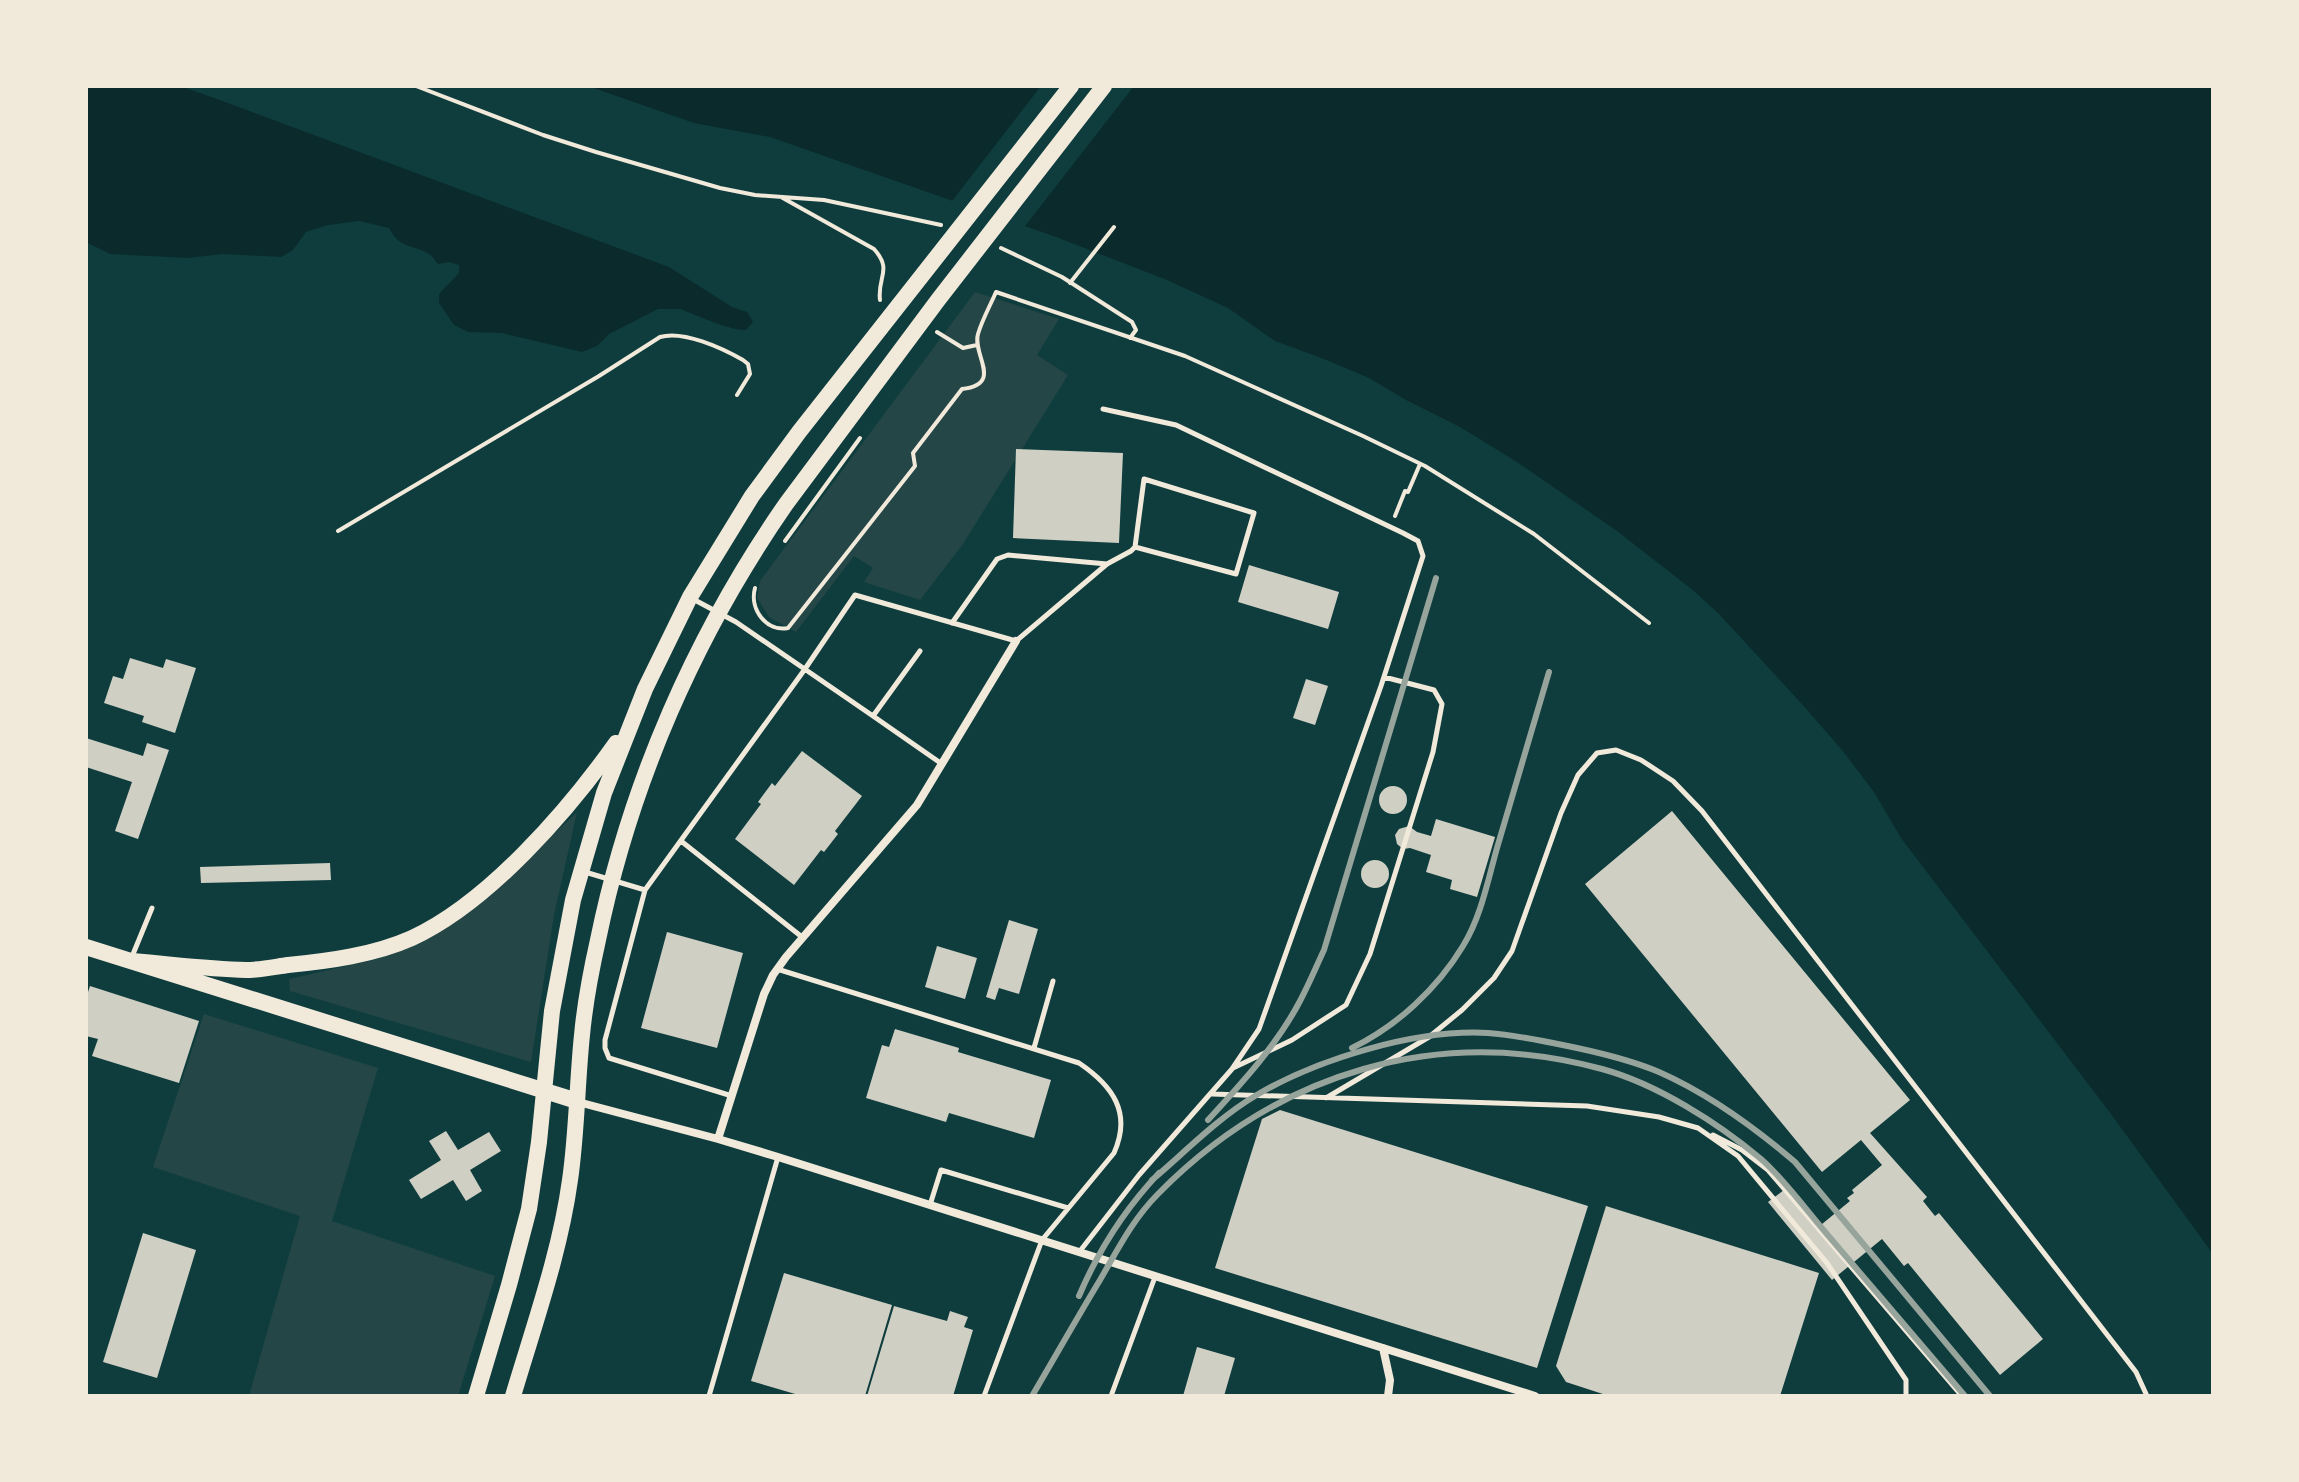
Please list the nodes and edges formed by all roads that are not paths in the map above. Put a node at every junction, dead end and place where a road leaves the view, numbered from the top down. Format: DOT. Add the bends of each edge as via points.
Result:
graph roads {
  1 [pos="1071,86"];
  2 [pos="1104,86"];
  3 [pos="1103,409"];
  4 [pos="1135,547"];
  5 [pos="1107,564"];
  6 [pos="690,597"];
  7 [pos="719,613"];
  8 [pos="952,623"];
  9 [pos="1016,641"];
  10 [pos="920,651"];
  11 [pos="805,669"];
  12 [pos="1384,677"];
  13 [pos="873,716"];
  14 [pos="630,723"];
  15 [pos="942,764"];
  16 [pos="681,841"];
  17 [pos="580,871"];
  18 [pos="612,880"];
  19 [pos="645,890"];
  20 [pos="152,908"];
  21 [pos="803,938"];
  22 [pos="86,947"];
  23 [pos="131,961"];
  24 [pos="777,969"];
  25 [pos="1053,981"];
  26 [pos="1034,1048"];
  27 [pos="1232,1069"];
  28 [pos="544,1091"];
  29 [pos="1211,1094"];
  30 [pos="732,1096"];
  31 [pos="1326,1098"];
  32 [pos="577,1101"];
  33 [pos="1698,1128"];
  34 [pos="718,1139"];
  35 [pos="778,1157"];
  36 [pos="930,1205"];
  37 [pos="1068,1208"];
  38 [pos="1042,1240"];
  39 [pos="1079,1252"];
  40 [pos="1155,1276"];
  41 [pos="1383,1348"];
  42 [pos="476,1396"];
  43 [pos="513,1396"];
  44 [pos="709,1396"];
  45 [pos="984,1396"];
  46 [pos="1111,1396"];
  47 [pos="1388,1396"];
  48 [pos="1535,1396"];
  49 [pos="1906,1396"];
  50 [pos="1962,1396"];
  51 [pos="2147,1396"];
  1 -- 6 [label="main road" via="768,474"];
  2 -- 7 [label="main road" via="786,504"];
  3 -- 12 [label="lane" via="1176,425 1418,541 1423,556"];
  4 -- 4 [label="lane" via="1144,479 1254,513 1236,574"];
  4 -- 5 [label="lane"];
  5 -- 8 [label="lane" via="1008,555 997,559"];
  5 -- 9 [label="lane"];
  6 -- 7 [label="lane"];
  6 -- 14 [label="main road"];
  7 -- 11 [label="lane"];
  7 -- 18 [label="main road" via="663,730"];
  8 -- 9 [label="lane"];
  8 -- 11 [label="lane" via="855,595"];
  9 -- 15 [label="street"];
  10 -- 13 [label="lane"];
  11 -- 13 [label="lane"];
  11 -- 16 [label="lane"];
  12 -- 27 [label="lane" via="1264,1016"];
  12 -- 27 [label="lane" via="1434,690 1442,704 1433,752 1370,954 1346,1005 1292,1040"];
  13 -- 15 [label="lane"];
  14 -- 17 [label="main road"];
  14 -- 23 [label="main road" via="536,841 447,919 411,939 359,955 248,970"];
  15 -- 21 [label="street" via="909,815"];
  16 -- 19 [label="lane"];
  16 -- 21 [label="lane"];
  17 -- 18 [label="lane"];
  17 -- 28 [label="main road" via="556,986"];
  18 -- 19 [label="lane"];
  18 -- 32 [label="main road" via="585,1012"];
  19 -- 30 [label="lane" via="605,1040 609,1058"];
  20 -- 23 [label="lane"];
  21 -- 24 [label="street"];
  22 -- 23 [label="main road"];
  23 -- 28 [label="main road"];
  24 -- 26 [label="lane"];
  24 -- 30 [label="street"];
  25 -- 26 [label="lane"];
  26 -- 37 [label="lane" via="1095,1074 1122,1117 1114,1153"];
  27 -- 29 [label="lane"];
  28 -- 32 [label="main road"];
  28 -- 42 [label="main road" via="529,1209"];
  29 -- 31 [label="lane"];
  29 -- 39 [label="lane"];
  30 -- 34 [label="street"];
  31 -- 33 [label="lane" via="1587,1106"];
  31 -- 51 [label="lane" via="1429,1037 1494,978 1512,951 1578,775 1597,753 1616,750 1673,781 1702,811 2136,1372"];
  32 -- 34 [label="street"];
  32 -- 43 [label="main road" via="564,1216"];
  33 -- 49 [label="lane" via="1738,1156 1827,1263 1906,1380"];
  33 -- 50 [label="lane" via="1768,1170"];
  34 -- 35 [label="street"];
  35 -- 36 [label="street"];
  35 -- 44 [label="lane"];
  36 -- 37 [label="lane" via="941,1170"];
  36 -- 38 [label="street"];
  37 -- 38 [label="lane"];
  38 -- 39 [label="street"];
  38 -- 45 [label="lane"];
  39 -- 40 [label="street"];
  40 -- 41 [label="street"];
  40 -- 46 [label="lane"];
  41 -- 47 [label="street"];
  41 -- 48 [label="street"];
}
